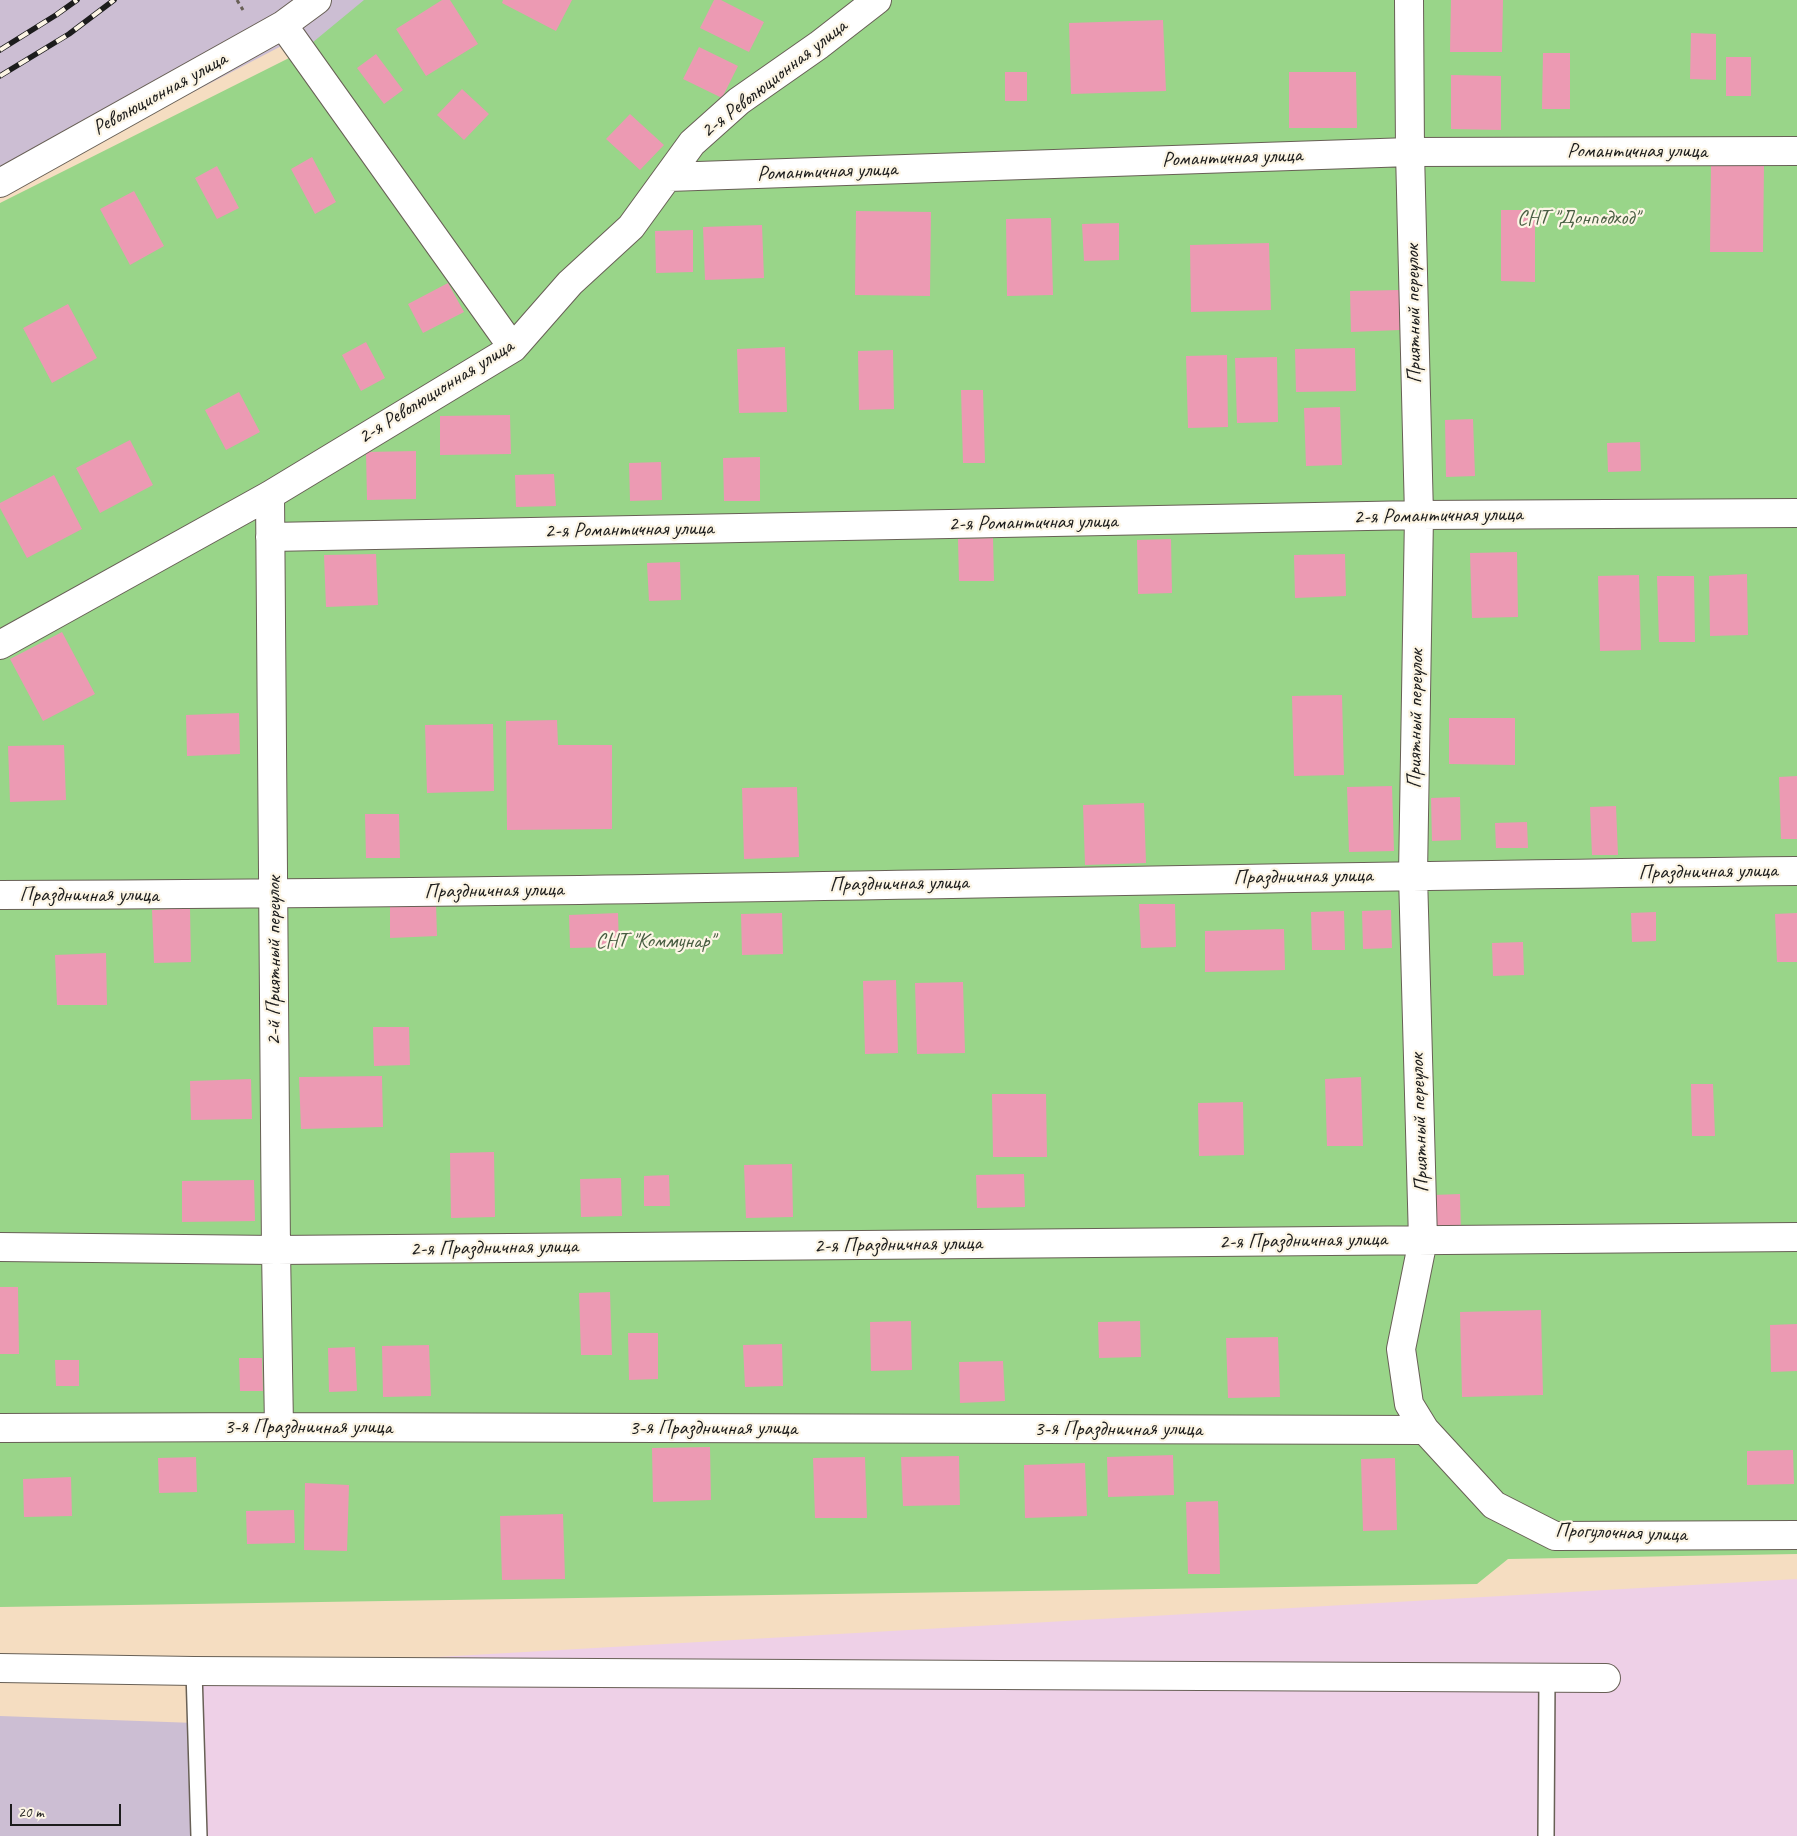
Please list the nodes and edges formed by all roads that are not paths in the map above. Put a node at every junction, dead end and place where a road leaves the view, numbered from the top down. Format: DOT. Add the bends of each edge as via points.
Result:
graph roads {
  1 [pos="317,0"];
  2 [pos="877,0"];
  3 [pos="1409,0"];
  4 [pos="283,25"];
  5 [pos="1797,151"];
  6 [pos="1410,152"];
  7 [pos="668,177"];
  8 [pos="0,183"];
  9 [pos="513,348"];
  10 [pos="270,495"];
  11 [pos="1797,513"];
  12 [pos="1419,515"];
  13 [pos="270,537"];
  14 [pos="0,645"];
  15 [pos="1797,871"];
  16 [pos="1413,875"];
  17 [pos="274,894"];
  18 [pos="0,895"];
  19 [pos="1797,1237"];
  20 [pos="1423,1240"];
  21 [pos="0,1247"];
  22 [pos="276,1250"];
  23 [pos="279,1427"];
  24 [pos="0,1428"];
  25 [pos="1425,1430"];
  26 [pos="1797,1535"];
  27 [pos="0,1668"];
  28 [pos="194,1671"];
  29 [pos="1547,1678"];
  30 [pos="1606,1678"];
  31 [pos="199,1836"];
  32 [pos="1546,1836"];
  1 -- 4 [label="street, Революционная улица"];
  2 -- 7 [label="street, 2-я Революционная улица" via="740,101 692,143"];
  3 -- 6 [label="street, Приятный переулок"];
  4 -- 8 [label="street, Революционная улица"];
  4 -- 9 [label="street"];
  5 -- 6 [label="street, Романтичная улица"];
  6 -- 7 [label="street, Романтичная улица"];
  6 -- 12 [label="street, Приятный переулок"];
  7 -- 9 [label="street, 2-я Революционная улица" via="631,227 570,284"];
  9 -- 10 [label="street, 2-я Революционная улица"];
  10 -- 13 [label="street, 2-й Приятный переулок"];
  10 -- 14 [label="street, 2-я Революционная улица"];
  11 -- 12 [label="street, 2-я Романтичная улица"];
  12 -- 13 [label="street, 2-я Романтичная улица"];
  12 -- 16 [label="street, Приятный переулок"];
  13 -- 17 [label="street, 2-й Приятный переулок"];
  15 -- 16 [label="street, Праздничная улица"];
  16 -- 17 [label="street, Праздничная улица"];
  16 -- 20 [label="street, Приятный переулок"];
  17 -- 18 [label="street, Праздничная улица"];
  17 -- 22 [label="street, 2-й Приятный переулок"];
  19 -- 20 [label="street, 2-я Праздничная улица"];
  20 -- 22 [label="street, 2-я Праздничная улица"];
  20 -- 25 [label="street, Приятный переулок" via="1401,1349 1409,1404"];
  21 -- 22 [label="street, 2-я Праздничная улица"];
  22 -- 23 [label="street, 2-й Приятный переулок"];
  23 -- 24 [label="street, 3-я Праздничная улица"];
  23 -- 25 [label="street, 3-я Праздничная улица"];
  25 -- 26 [label="street, Прогулочная улица" via="1494,1506 1555,1536"];
  27 -- 28 [label="street"];
  28 -- 29 [label="street"];
  28 -- 31 [label="lane"];
  29 -- 30 [label="street"];
  29 -- 32 [label="lane"];
}
